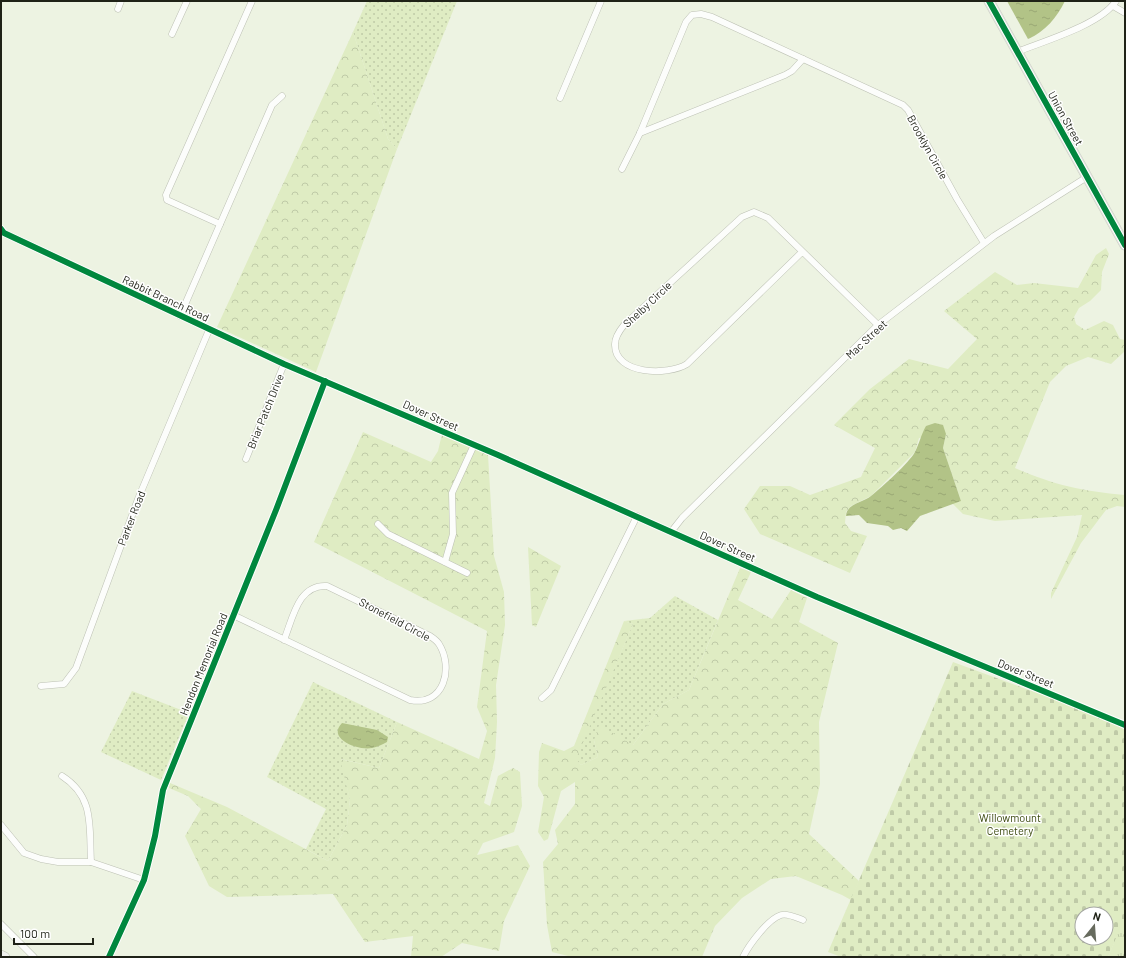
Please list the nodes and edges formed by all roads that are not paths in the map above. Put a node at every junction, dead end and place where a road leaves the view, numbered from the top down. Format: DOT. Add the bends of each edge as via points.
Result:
graph roads {
  1 [pos="122,1"];
  2 [pos="187,1"];
  3 [pos="252,1"];
  4 [pos="601,1"];
  5 [pos="989,1"];
  6 [pos="1114,4"];
  7 [pos="118,9"];
  8 [pos="1125,14"];
  9 [pos="172,34"];
  10 [pos="1017,52"];
  11 [pos="803,60"];
  12 [pos="282,96"];
  13 [pos="560,98"];
  14 [pos="640,133"];
  15 [pos="622,168"];
  16 [pos="1087,177"];
  17 [pos="220,224"];
  18 [pos="1,229"];
  19 [pos="984,243"];
  20 [pos="1125,245"];
  21 [pos="802,252"];
  22 [pos="180,316"];
  23 [pos="878,325"];
  24 [pos="209,330"];
  25 [pos="284,364"];
  26 [pos="325,381"];
  27 [pos="474,445"];
  28 [pos="246,459"];
  29 [pos="637,516"];
  30 [pos="378,524"];
  31 [pos="671,532"];
  32 [pos="444,562"];
  33 [pos="467,573"];
  34 [pos="233,615"];
  35 [pos="284,640"];
  36 [pos="41,686"];
  37 [pos="542,698"];
  38 [pos="1125,725"];
  39 [pos="62,776"];
  40 [pos="1,825"];
  41 [pos="91,862"];
  42 [pos="144,880"];
  43 [pos="803,920"];
  44 [pos="1,924"];
  45 [pos="1,955"];
  46 [pos="5,957"];
  47 [pos="34,957"];
  48 [pos="109,957"];
  49 [pos="743,957"];
  1 -- 7 [label="street"];
  2 -- 9 [label="street"];
  3 -- 17 [label="street" via="166,198"];
  4 -- 13 [label="street"];
  5 -- 10 [label="main road, Union Street"];
  6 -- 8 [label="street"];
  6 -- 10 [label="street" via="1095,20"];
  10 -- 16 [label="main road, Union Street"];
  11 -- 14 [label="street" via="785,75"];
  11 -- 14 [label="street, Brooklyn Circle" via="712,17 692,15 686,22"];
  11 -- 19 [label="street, Brooklyn Circle" via="903,104"];
  12 -- 17 [label="street" via="272,105"];
  14 -- 15 [label="street, Brooklyn Circle"];
  16 -- 19 [label="street, Mac Street"];
  16 -- 20 [label="main road, Union Street"];
  17 -- 22 [label="street"];
  18 -- 22 [label="street, Rabbit Branch Road" via="4,233"];
  19 -- 23 [label="street, Mac Street"];
  21 -- 21 [label="street, Shelby Circle" via="680,369 662,372 632,367 623,362 618,354 615,344 624,325 749,213 768,218"];
  21 -- 23 [label="street, Shelby Circle"];
  22 -- 24 [label="street, Rabbit Branch Road"];
  23 -- 31 [label="street, Mac Street" via="688,512"];
  24 -- 25 [label="street, Rabbit Branch Road"];
  24 -- 36 [label="street, Parker Road" via="138,499 76,668 64,684"];
  25 -- 26 [label="street, Rabbit Branch Road"];
  25 -- 28 [label="street, Briar Patch Drive"];
  26 -- 27 [label="street, Dover Street"];
  26 -- 34 [label="street, Hendon Memorial Road"];
  27 -- 29 [label="street, Dover Street"];
  27 -- 32 [label="street" via="452,493 453,534"];
  29 -- 31 [label="street, Dover Street"];
  29 -- 37 [label="street" via="551,690"];
  30 -- 32 [label="street" via="388,534"];
  31 -- 38 [label="street, Dover Street" via="817,597"];
  32 -- 33 [label="street"];
  34 -- 35 [label="street, Stonefield Circle"];
  34 -- 42 [label="street, Hendon Memorial Road" via="163,790"];
  35 -- 35 [label="street, Stonefield Circle" via="410,700 425,701 433,698 444,681 442,650 430,636 327,586 312,587 301,597"];
  39 -- 41 [label="street" via="72,782 87,803"];
  40 -- 41 [label="street" via="24,853 58,862"];
  41 -- 42 [label="street"];
  42 -- 48 [label="street, Hendon Memorial Road"];
  43 -- 49 [label="street" via="782,915 762,930"];
  44 -- 47 [label="street"];
  45 -- 46 [label="street"];
}
